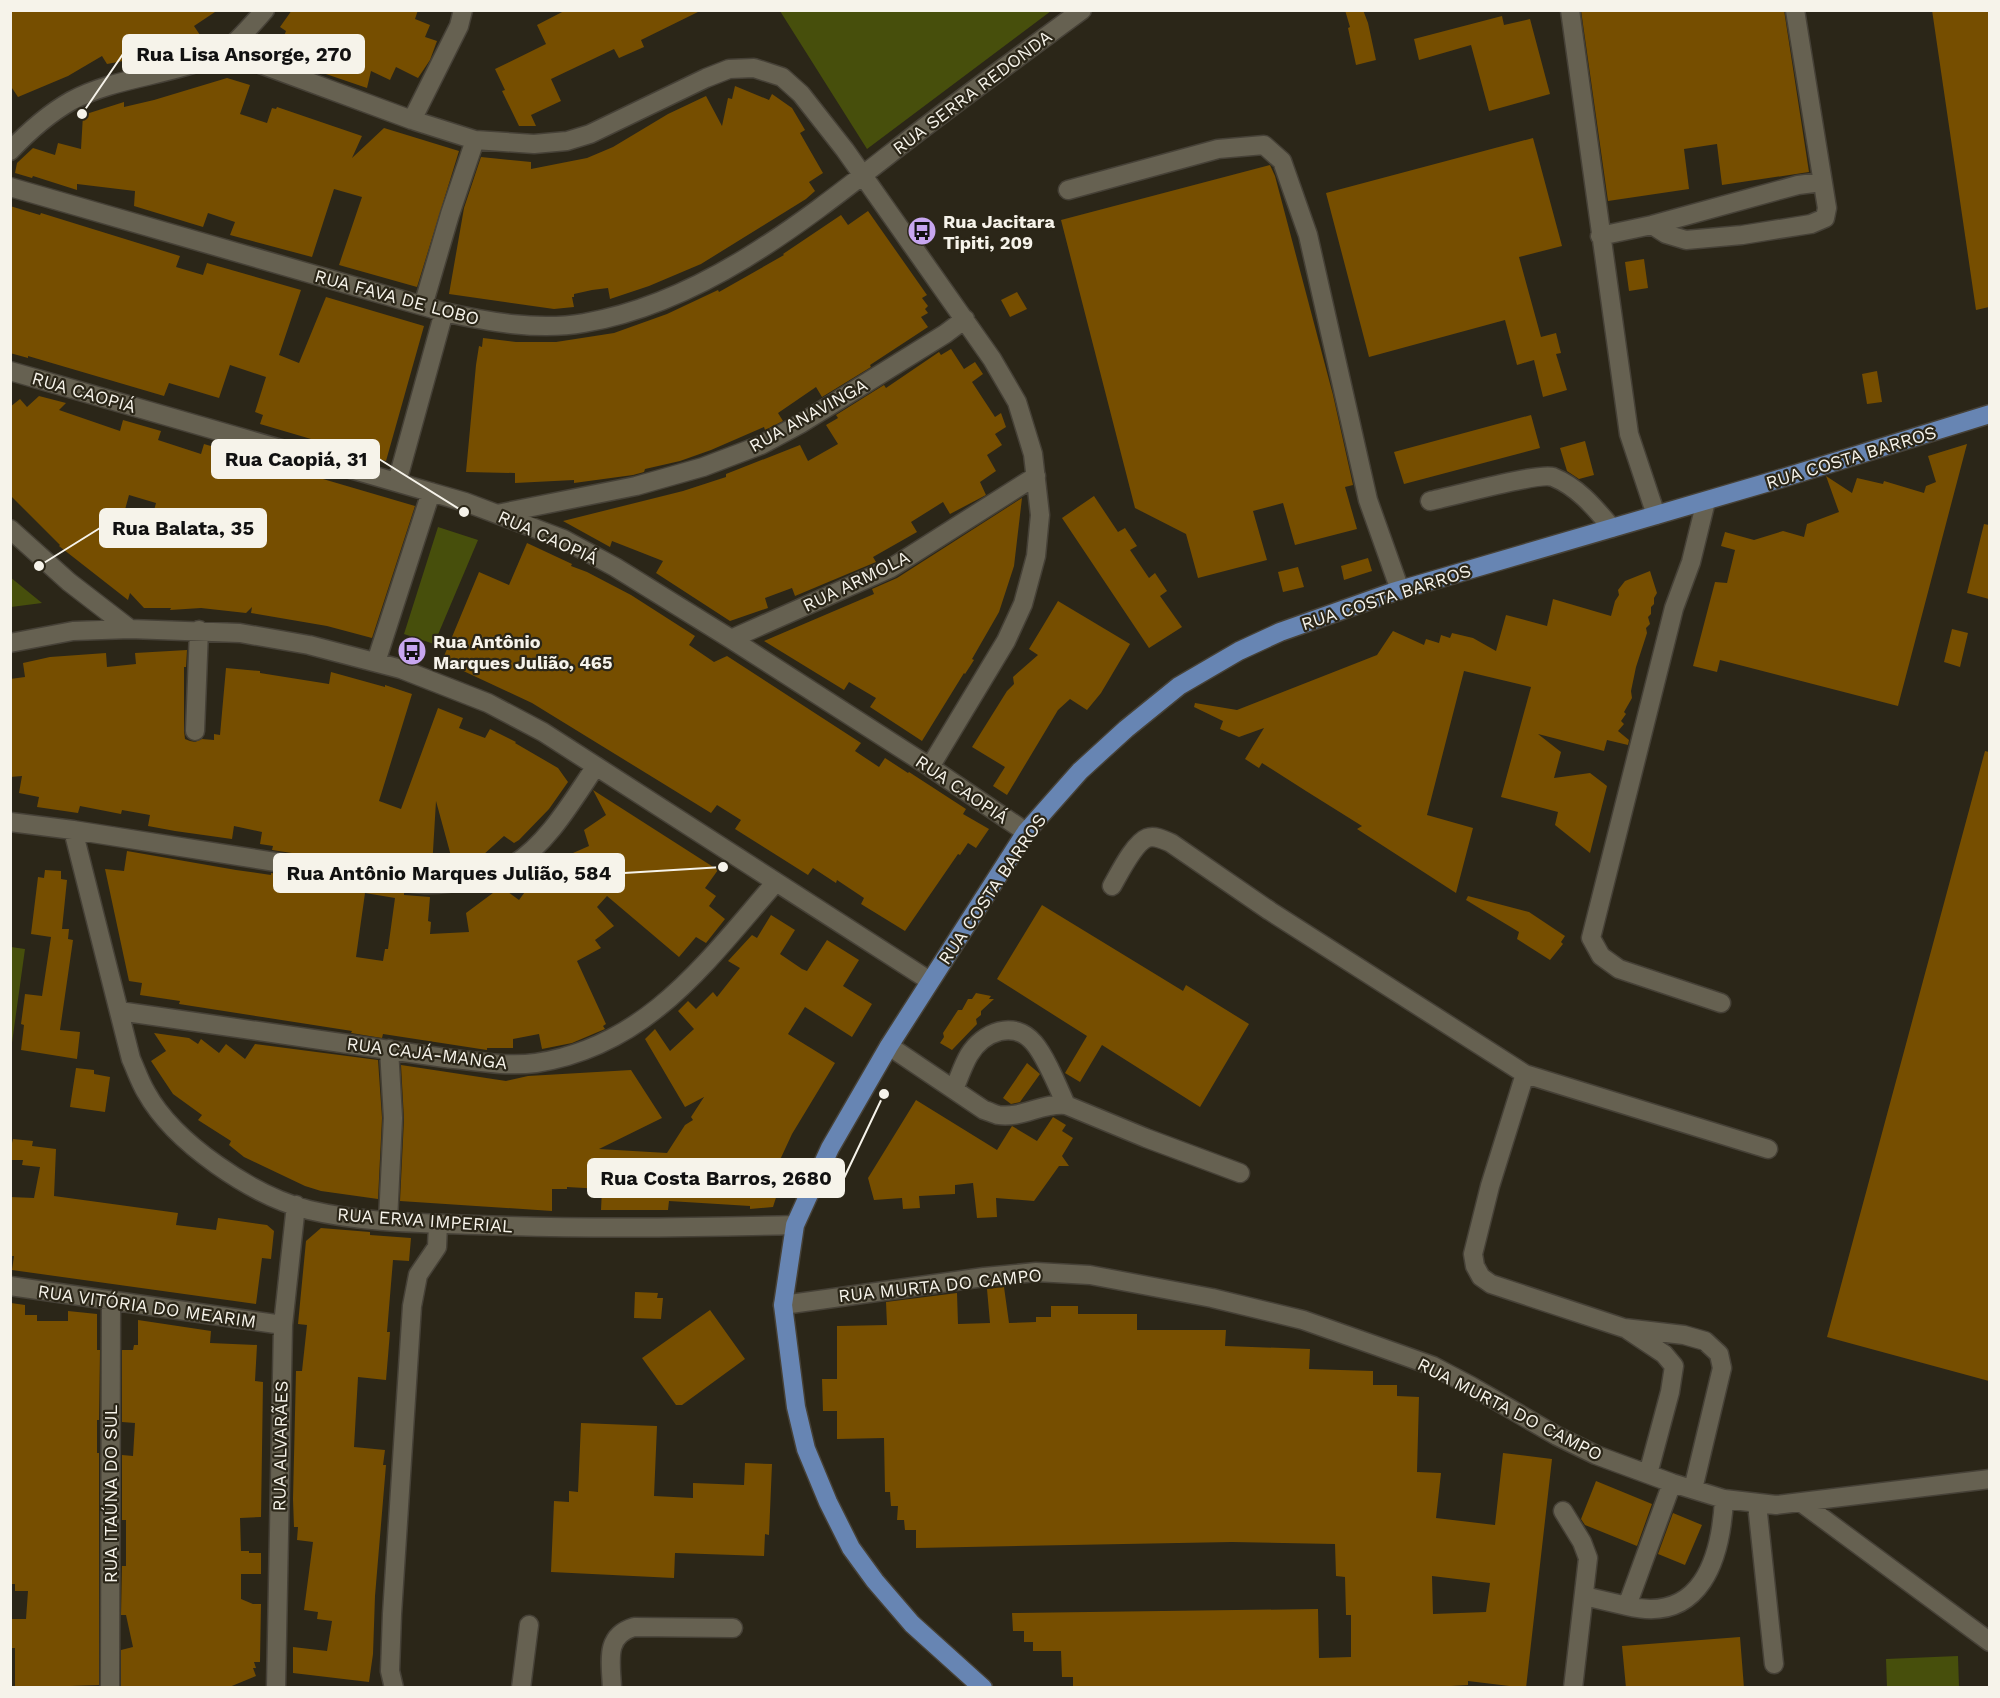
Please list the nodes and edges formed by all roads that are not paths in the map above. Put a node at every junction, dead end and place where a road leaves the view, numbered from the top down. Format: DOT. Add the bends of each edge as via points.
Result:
graph roads {
  1 [pos="265,10"];
  2 [pos="463,10"];
  3 [pos="1082,10"];
  4 [pos="1570,10"];
  5 [pos="1795,10"];
  6 [pos="225,51"];
  7 [pos="412,120"];
  8 [pos="475,140"];
  9 [pos="10,150"];
  10 [pos="864,175"];
  11 [pos="1822,182"];
  12 [pos="10,187"];
  13 [pos="1068,190"];
  14 [pos="1652,225"];
  15 [pos="1600,236"];
  16 [pos="423,306"];
  17 [pos="444,312"];
  18 [pos="965,319"];
  19 [pos="10,371"];
  20 [pos="1989,414"];
  21 [pos="1036,476"];
  22 [pos="397,482"];
  23 [pos="431,492"];
  24 [pos="1430,501"];
  25 [pos="1706,501"];
  26 [pos="496,514"];
  27 [pos="1656,515"];
  28 [pos="1612,528"];
  29 [pos="10,529"];
  30 [pos="1400,590"];
  31 [pos="130,629"];
  32 [pos="199,630"];
  33 [pos="731,639"];
  34 [pos="10,643"];
  35 [pos="376,662"];
  36 [pos="195,731"];
  37 [pos="596,766"];
  38 [pos="930,767"];
  39 [pos="10,822"];
  40 [pos="74,830"];
  41 [pos="1026,832"];
  42 [pos="776,882"];
  43 [pos="1112,886"];
  44 [pos="930,981"];
  45 [pos="1720,1003"];
  46 [pos="119,1011"];
  47 [pos="889,1046"];
  48 [pos="389,1049"];
  49 [pos="1525,1074"];
  50 [pos="954,1089"];
  51 [pos="1066,1105"];
  52 [pos="1768,1149"];
  53 [pos="1240,1173"];
  54 [pos="296,1205"];
  55 [pos="388,1220"];
  56 [pos="438,1224"];
  57 [pos="795,1225"];
  58 [pos="10,1287"];
  59 [pos="111,1300"];
  60 [pos="783,1305"];
  61 [pos="283,1325"];
  62 [pos="1624,1328"];
  63 [pos="1648,1474"];
  64 [pos="1989,1479"];
  65 [pos="1672,1483"];
  66 [pos="1693,1489"];
  67 [pos="1724,1499"];
  68 [pos="1802,1503"];
  69 [pos="1757,1504"];
  70 [pos="1563,1511"];
  71 [pos="1584,1596"];
  72 [pos="1627,1606"];
  73 [pos="528,1625"];
  74 [pos="733,1628"];
  75 [pos="1989,1642"];
  76 [pos="1774,1664"];
  77 [pos="110,1688"];
  78 [pos="276,1688"];
  79 [pos="394,1688"];
  80 [pos="521,1688"];
  81 [pos="612,1688"];
  82 [pos="983,1688"];
  83 [pos="1573,1688"];
  1 -- 6 [label="street"];
  2 -- 7 [label="street" via="459,26"];
  3 -- 10 [label="street, RUA SERRA REDONDA"];
  4 -- 15 [label="street"];
  5 -- 11 [label="street"];
  6 -- 7 [label="street"];
  6 -- 9 [label="street" via="71,101 25,134"];
  7 -- 8 [label="street"];
  8 -- 10 [label="street" via="534,144 574,139 612,126 706,78 729,69 754,68 782,77 801,94"];
  8 -- 16 [label="street"];
  10 -- 17 [label="street, RUA FAVA DE LOBO" via="737,264 632,312 582,323 535,325 492,322"];
  10 -- 18 [label="street"];
  11 -- 14 [label="street"];
  11 -- 14 [label="street" via="1825,218 1811,224 1686,240"];
  12 -- 16 [label="street, RUA FAVA DE LOBO"];
  13 -- 30 [label="street" via="1218,149 1264,145 1282,161 1308,235 1368,500"];
  14 -- 15 [label="street"];
  15 -- 27 [label="street" via="1629,434"];
  16 -- 17 [label="street, RUA FAVA DE LOBO"];
  17 -- 22 [label="street"];
  18 -- 21 [label="street" via="1017,402 1034,454"];
  18 -- 26 [label="street, RUA ANAVINGA" via="761,445 636,486"];
  19 -- 22 [label="street, RUA CAOPIÁ"];
  20 -- 25 [label="main road, RUA COSTA BARROS"];
  21 -- 33 [label="street, RUA ARMOLA" via="891,568"];
  21 -- 38 [label="street" via="1040,515 1036,556 1023,604 1006,641"];
  22 -- 23 [label="street, RUA CAOPIÁ"];
  23 -- 26 [label="street, RUA CAOPIÁ"];
  23 -- 35 [label="street"];
  24 -- 28 [label="street" via="1550,476 1573,488"];
  25 -- 27 [label="main road, RUA COSTA BARROS"];
  25 -- 45 [label="street" via="1691,562 1674,608 1591,938 1601,956 1619,969"];
  26 -- 33 [label="street, RUA CAOPIÁ" via="562,539 615,567"];
  27 -- 28 [label="main road, RUA COSTA BARROS"];
  28 -- 30 [label="main road, RUA COSTA BARROS"];
  29 -- 31 [label="street"];
  30 -- 41 [label="main road, RUA COSTA BARROS" via="1280,632 1179,687 1080,771"];
  31 -- 32 [label="street"];
  31 -- 34 [label="street" via="73,631"];
  32 -- 35 [label="street" via="309,645"];
  32 -- 36 [label="street"];
  33 -- 38 [label="street, RUA CAOPIÁ"];
  35 -- 37 [label="street" via="488,703"];
  37 -- 40 [label="street" via="559,820 534,848 512,866 472,879 428,884 194,843"];
  37 -- 42 [label="street"];
  38 -- 41 [label="street, RUA CAOPIÁ"];
  39 -- 40 [label="street"];
  40 -- 46 [label="street, RUA ERVA IMPERIAL"];
  41 -- 44 [label="main road, RUA COSTA BARROS"];
  42 -- 44 [label="street"];
  42 -- 48 [label="street, RUA CAJÁ-MANGA" via="672,998 629,1030 582,1052 536,1063 497,1064"];
  43 -- 49 [label="street" via="1136,846 1147,838 1171,843"];
  44 -- 47 [label="main road, RUA COSTA BARROS"];
  46 -- 48 [label="street, RUA CAJÁ-MANGA"];
  46 -- 54 [label="street, RUA ERVA IMPERIAL" via="142,1084 169,1124 208,1159 270,1195"];
  47 -- 50 [label="street"];
  47 -- 57 [label="main road, RUA COSTA BARROS" via="830,1148"];
  48 -- 55 [label="street" via="393,1118"];
  49 -- 52 [label="street"];
  49 -- 62 [label="street" via="1490,1186 1473,1254 1475,1266 1491,1284"];
  50 -- 51 [label="street" via="984,1110 999,1115 1055,1103"];
  50 -- 51 [label="street" via="969,1054 985,1037 1004,1029 1019,1031 1034,1042"];
  51 -- 53 [label="street"];
  54 -- 55 [label="street, RUA ERVA IMPERIAL" via="336,1215"];
  54 -- 61 [label="street, RUA ALVARÃES"];
  55 -- 56 [label="street, RUA ERVA IMPERIAL"];
  56 -- 57 [label="street, RUA ERVA IMPERIAL" via="625,1228"];
  56 -- 79 [label="street" via="437,1247 418,1275 412,1306 392,1614 390,1671"];
  57 -- 60 [label="main road, RUA COSTA BARROS"];
  58 -- 59 [label="street, RUA VITÓRIA DO MEARIM"];
  59 -- 61 [label="street, RUA VITÓRIA DO MEARIM"];
  59 -- 77 [label="street, RUA ITAÚNA DO SUL"];
  60 -- 63 [label="street, RUA MURTA DO CAMPO" via="1036,1272 1090,1275 1212,1298 1303,1320 1433,1366 1557,1436"];
  60 -- 82 [label="main road, RUA COSTA BARROS" via="796,1407 806,1449 851,1548 912,1624"];
  61 -- 78 [label="street, RUA ALVARÃES"];
  62 -- 63 [label="street" via="1664,1354 1674,1366"];
  62 -- 66 [label="street" via="1684,1335 1705,1341 1719,1354 1722,1368"];
  63 -- 65 [label="street, RUA MURTA DO CAMPO"];
  64 -- 68 [label="street, RUA MURTA DO CAMPO"];
  65 -- 66 [label="street, RUA MURTA DO CAMPO"];
  65 -- 72 [label="street"];
  66 -- 67 [label="street, RUA MURTA DO CAMPO"];
  67 -- 69 [label="street, RUA MURTA DO CAMPO"];
  67 -- 72 [label="street" via="1713,1562 1690,1596 1675,1606 1657,1610"];
  68 -- 69 [label="street, RUA MURTA DO CAMPO"];
  68 -- 75 [label="street"];
  69 -- 76 [label="street"];
  70 -- 71 [label="street" via="1588,1558"];
  71 -- 72 [label="street"];
  71 -- 83 [label="street"];
  73 -- 80 [label="street"];
  74 -- 81 [label="street" via="623,1630 614,1638 611,1648"];
}
